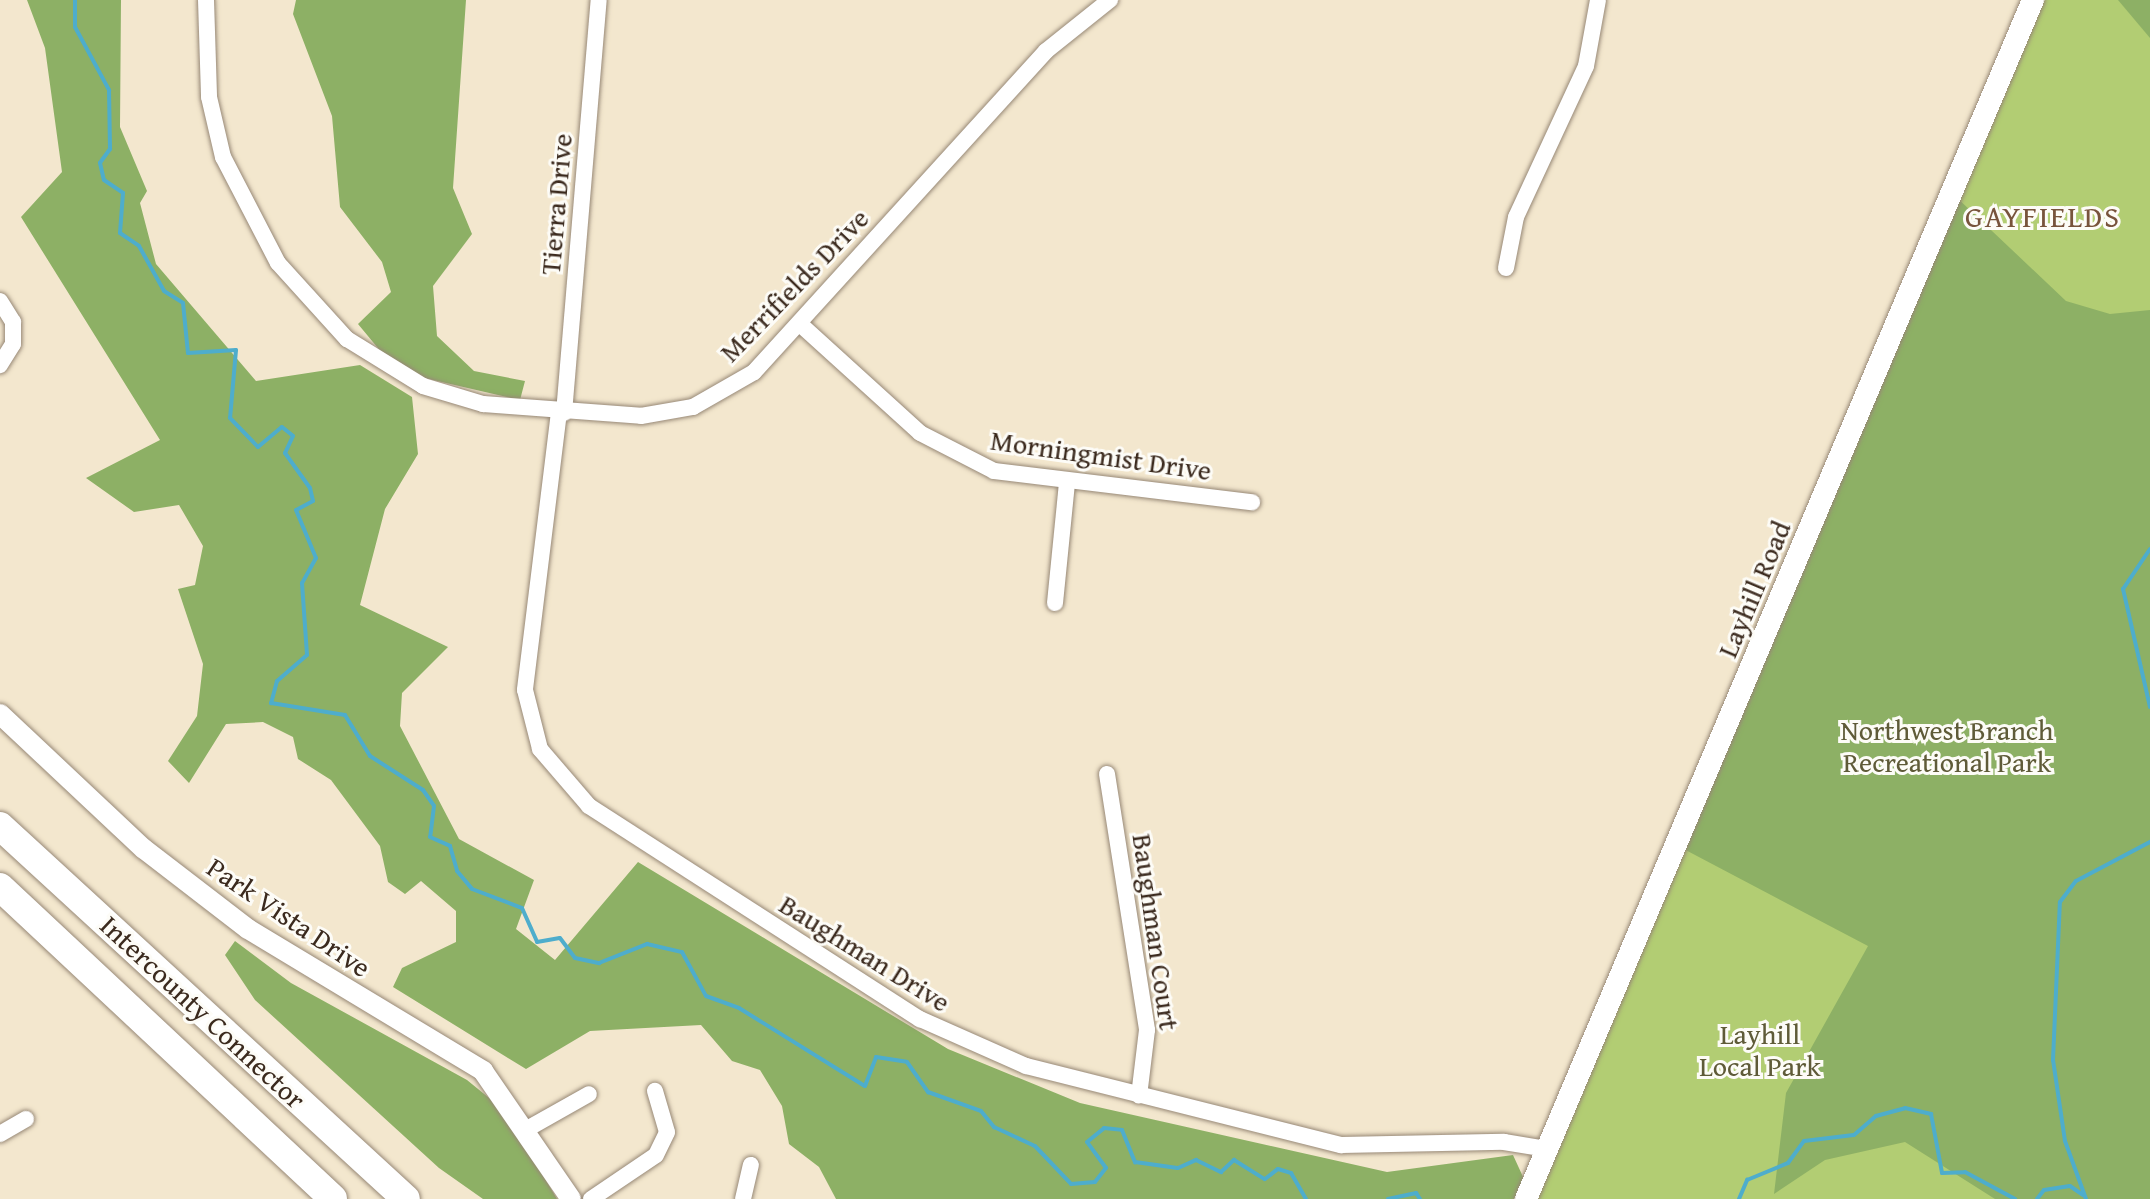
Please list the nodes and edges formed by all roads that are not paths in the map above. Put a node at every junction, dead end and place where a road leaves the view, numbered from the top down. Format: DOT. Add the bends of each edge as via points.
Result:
graph roads {
  1 [pos="206,0"];
  2 [pos="599,0"];
  3 [pos="1110,0"];
  4 [pos="1598,0"];
  5 [pos="2033,0"];
  6 [pos="1506,268"];
  7 [pos="0,301"];
  8 [pos="800,324"];
  9 [pos="0,365"];
  10 [pos="562,412"];
  11 [pos="1067,482"];
  12 [pos="1252,502"];
  13 [pos="1055,603"];
  14 [pos="0,714"];
  15 [pos="1107,774"];
  16 [pos="0,826"];
  17 [pos="0,887"];
  18 [pos="655,1091"];
  19 [pos="589,1094"];
  20 [pos="1139,1096"];
  21 [pos="26,1119"];
  22 [pos="527,1129"];
  23 [pos="0,1134"];
  24 [pos="1547,1149"];
  25 [pos="751,1165"];
  26 [pos="333,1199"];
  27 [pos="406,1199"];
  28 [pos="571,1199"];
  29 [pos="591,1199"];
  30 [pos="743,1199"];
  31 [pos="1526,1199"];
  1 -- 10 [label="street, Merrifields Drive" via="209,97 223,157 249,217 317,310 377,362 423,386 483,404"];
  2 -- 10 [label="street, Tierra Drive"];
  3 -- 8 [label="street, Merrifields Drive" via="1046,51"];
  4 -- 6 [label="street" via="1586,66 1516,217"];
  5 -- 24 [label="main road, Layhill Road"];
  7 -- 9 [label="street" via="13,322 13,344"];
  8 -- 10 [label="street, Merrifields Drive" via="754,372 693,407 641,416"];
  8 -- 11 [label="street, Morningmist Drive" via="950,453 994,471"];
  10 -- 20 [label="street, Baughman Drive" via="525,690 538,744 567,786 649,849 920,1019 1026,1066"];
  11 -- 12 [label="street, Morningmist Drive"];
  11 -- 13 [label="street"];
  14 -- 22 [label="street, Park Vista Drive" via="144,849 248,929 483,1071"];
  15 -- 20 [label="street, Baughman Court" via="1147,1030"];
  16 -- 27 [label="highway, Intercounty Connector"];
  17 -- 26 [label="highway, Intercounty Connector"];
  18 -- 29 [label="street" via="667,1132 656,1155"];
  19 -- 22 [label="street"];
  20 -- 24 [label="street, Baughman Drive" via="1341,1145 1504,1142"];
  21 -- 23 [label="street"];
  22 -- 28 [label="street, Park Vista Drive"];
  24 -- 31 [label="main road, Layhill Road"];
  25 -- 30 [label="street"];
}
